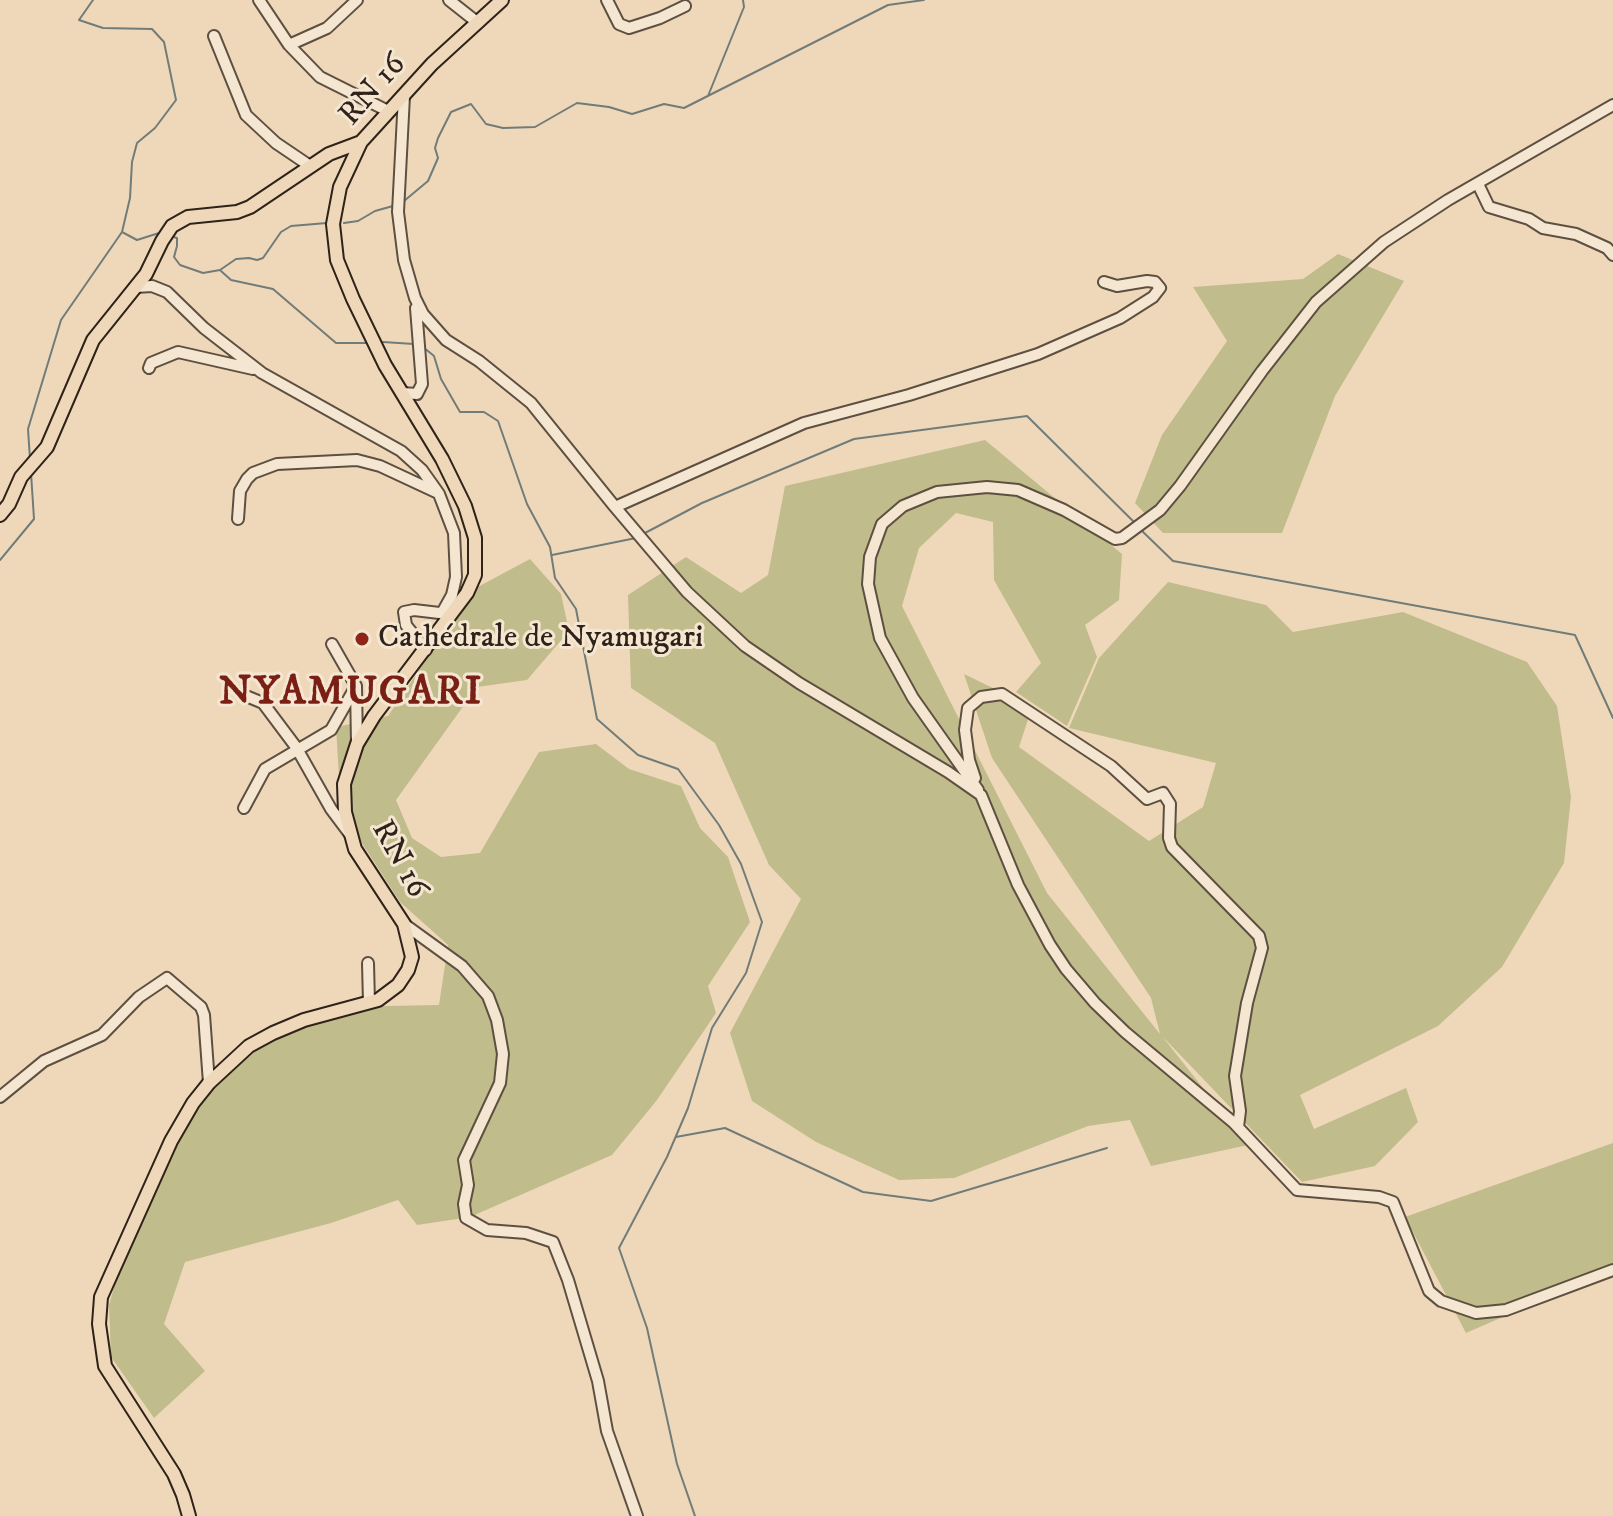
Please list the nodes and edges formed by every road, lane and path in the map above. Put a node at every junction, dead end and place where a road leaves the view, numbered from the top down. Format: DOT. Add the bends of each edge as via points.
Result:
graph roads {
  1 [pos="259,0"];
  2 [pos="357,0"];
  3 [pos="449,0"];
  4 [pos="502,0"];
  5 [pos="607,0"];
  6 [pos="685,6"];
  7 [pos="478,23"];
  8 [pos="214,36"];
  9 [pos="289,45"];
  10 [pos="404,96"];
  11 [pos="1613,105"];
  12 [pos="388,111"];
  13 [pos="361,142"];
  14 [pos="310,166"];
  15 [pos="1478,184"];
  16 [pos="1613,255"];
  17 [pos="1104,282"];
  18 [pos="136,287"];
  19 [pos="415,298"];
  20 [pos="149,368"];
  21 [pos="259,371"];
  22 [pos="402,393"];
  23 [pos="439,494"];
  24 [pos="615,507"];
  25 [pos="0,515"];
  26 [pos="238,519"];
  27 [pos="447,614"];
  28 [pos="332,644"];
  29 [pos="426,650"];
  30 [pos="356,686"];
  31 [pos="246,696"];
  32 [pos="357,744"];
  33 [pos="297,749"];
  34 [pos="981,795"];
  35 [pos="244,808"];
  36 [pos="349,833"];
  37 [pos="404,924"];
  38 [pos="368,963"];
  39 [pos="369,1003"];
  40 [pos="209,1083"];
  41 [pos="0,1097"];
  42 [pos="1238,1127"];
  43 [pos="1613,1270"];
  44 [pos="189,1516"];
  45 [pos="637,1516"];
  1 -- 9 [label="street"];
  2 -- 9 [label="street" via="327,28"];
  3 -- 7 [label="street"];
  4 -- 7 [label="main road, RN 16 / RN 16"];
  5 -- 6 [label="street" via="619,24 629,28"];
  7 -- 10 [label="main road, RN 16 / RN 16"];
  8 -- 14 [label="street" via="246,115"];
  9 -- 12 [label="street" via="325,80"];
  10 -- 12 [label="main road, RN 16 / RN 16"];
  10 -- 19 [label="street" via="398,206"];
  11 -- 15 [label="street"];
  12 -- 13 [label="main road, RN 16 / RN 16"];
  13 -- 14 [label="main road"];
  13 -- 22 [label="main road, RN 16 / RN 16" via="340,187 333,224 337,260"];
  14 -- 18 [label="main road" via="250,207 188,217 172,226"];
  15 -- 16 [label="street" via="1489,207 1543,228 1576,234"];
  15 -- 34 [label="street" via="1384,242 1316,302 1180,486 1160,510 1122,538 1109,537 1018,490 987,487 937,492 903,506 882,524 870,557 868,584 880,638 913,698"];
  17 -- 24 [label="street" via="1113,287 1147,281 1160,288 1120,318 1038,354 804,423"];
  18 -- 21 [label="street" via="167,292"];
  18 -- 25 [label="main road" via="93,340 47,447"];
  19 -- 22 [label="street" via="422,384 417,394"];
  19 -- 24 [label="street" via="446,340 531,403"];
  20 -- 21 [label="street" via="178,352"];
  21 -- 23 [label="street" via="401,451"];
  22 -- 27 [label="main road, RN 16 / RN 16" via="442,459 473,528 475,575"];
  23 -- 26 [label="street" via="357,460 277,464 247,479 240,491"];
  23 -- 27 [label="street" via="454,533 456,577"];
  24 -- 34 [label="street" via="687,592 754,653"];
  27 -- 29 [label="main road, RN 16 / RN 16"];
  27 -- 29 [label="street" via="404,612 406,625"];
  28 -- 30 [label="street"];
  29 -- 32 [label="main road, RN 16 / RN 16"];
  30 -- 32 [label="street"];
  30 -- 33 [label="street" via="331,730"];
  31 -- 33 [label="street" via="263,703"];
  32 -- 36 [label="main road, RN 16 / RN 16" via="344,784"];
  33 -- 35 [label="street" via="265,769"];
  33 -- 36 [label="street"];
  34 -- 42 [label="street" via="1018,885 1066,969 1125,1032"];
  34 -- 42 [label="street" via="965,730 968,708 990,694 1013,699 1111,766 1147,799 1163,793 1170,804 1172,847 1259,936 1262,948 1235,1076"];
  36 -- 37 [label="main road, RN 16 / RN 16"];
  37 -- 39 [label="main road, RN 16 / RN 16" via="412,957 408,970 389,994"];
  37 -- 45 [label="street" via="462,966 488,996 503,1054 500,1083 464,1160 466,1218 487,1230 526,1233 553,1242"];
  38 -- 39 [label="street"];
  39 -- 40 [label="main road, RN 16 / RN 16" via="273,1033 249,1046"];
  40 -- 41 [label="street" via="201,1007 167,978 139,997 102,1035 44,1061"];
  40 -- 44 [label="main road, RN 16 / RN 16" via="165,1155 101,1297 99,1324 105,1366 174,1474"];
  42 -- 43 [label="street" via="1297,1190 1393,1202 1429,1291 1441,1301 1476,1313 1506,1310"];
}
